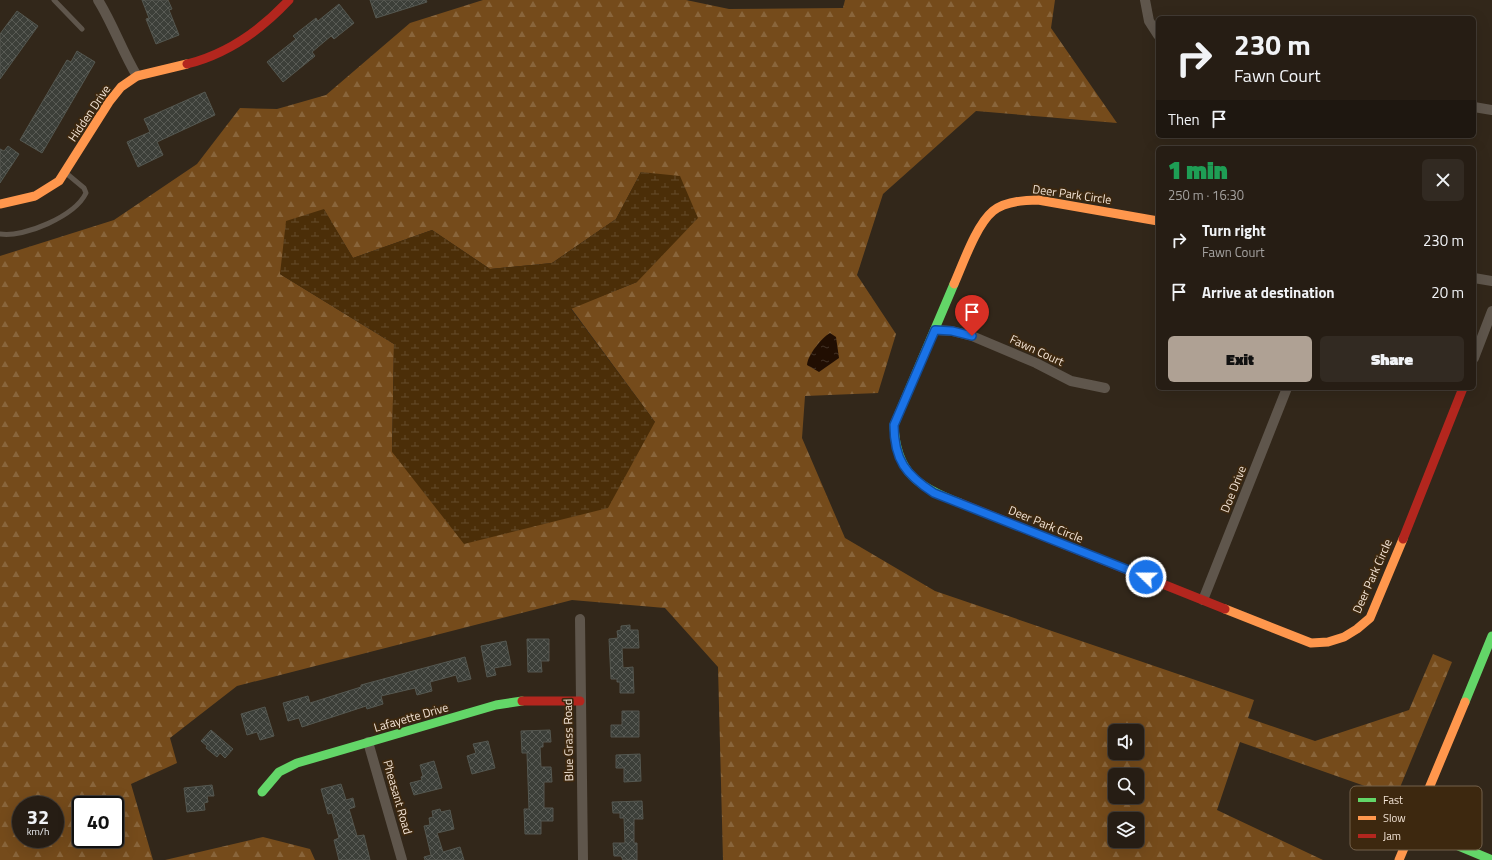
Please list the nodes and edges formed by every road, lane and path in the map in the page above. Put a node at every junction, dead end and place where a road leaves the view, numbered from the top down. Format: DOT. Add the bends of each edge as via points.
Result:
graph roads {
  1 [pos="98,0"];
  2 [pos="289,0"];
  3 [pos="1145,0"];
  4 [pos="56,1"];
  5 [pos="82,28"];
  6 [pos="1156,32"];
  7 [pos="137,76"];
  8 [pos="1476,107"];
  9 [pos="1492,110"];
  10 [pos="64,172"];
  11 [pos="0,204"];
  12 [pos="1156,221"];
  13 [pos="0,234"];
  14 [pos="1476,278"];
  15 [pos="1492,281"];
  16 [pos="1492,311"];
  17 [pos="935,330"];
  18 [pos="1476,353"];
  19 [pos="1105,388"];
  20 [pos="1286,390"];
  21 [pos="1462,390"];
  22 [pos="1203,600"];
  23 [pos="580,619"];
  24 [pos="1492,636"];
  25 [pos="580,700"];
  26 [pos="368,742"];
  27 [pos="1430,786"];
  28 [pos="262,792"];
  29 [pos="1404,850"];
  30 [pos="1468,850"];
  31 [pos="402,860"];
  32 [pos="583,860"];
  33 [pos="1400,860"];
  34 [pos="1492,860"];
  1 -- 7 [label="street" via="108,15"];
  2 -- 7 [label="street, Hidden Drive" via="252,34 207,60"];
  3 -- 6 [label="street" via="1150,21"];
  4 -- 5 [label="lane"];
  7 -- 10 [label="street, Hidden Drive" via="121,87 109,102"];
  8 -- 9 [label="street"];
  10 -- 11 [label="street, Hidden Drive" via="59,181 35,196"];
  10 -- 13 [label="lane" via="84,188 86,193 82,201 52,222 25,232"];
  12 -- 17 [label="street, Deer Park Circle" via="1038,200 1002,206 993,211 974,239"];
  14 -- 15 [label="street"];
  16 -- 18 [label="street"];
  17 -- 19 [label="street, Fawn Court" via="972,336 1071,381"];
  17 -- 22 [label="street, Deer Park Circle" via="894,425 896,450 902,464 916,481 934,493"];
  20 -- 22 [label="street, Doe Drive"];
  21 -- 22 [label="street, Deer Park Circle" via="1370,618 1360,628 1336,642 1311,643"];
  23 -- 25 [label="street, Blue Grass Road"];
  24 -- 27 [label="street"];
  25 -- 26 [label="street, Lafayette Drive" via="519,701 502,704"];
  25 -- 32 [label="street, Blue Grass Road"];
  26 -- 28 [label="street, Lafayette Drive" via="288,766 271,780"];
  26 -- 31 [label="street, Pheasant Road"];
  29 -- 33 [label="street"];
  30 -- 34 [label="street"];
}
